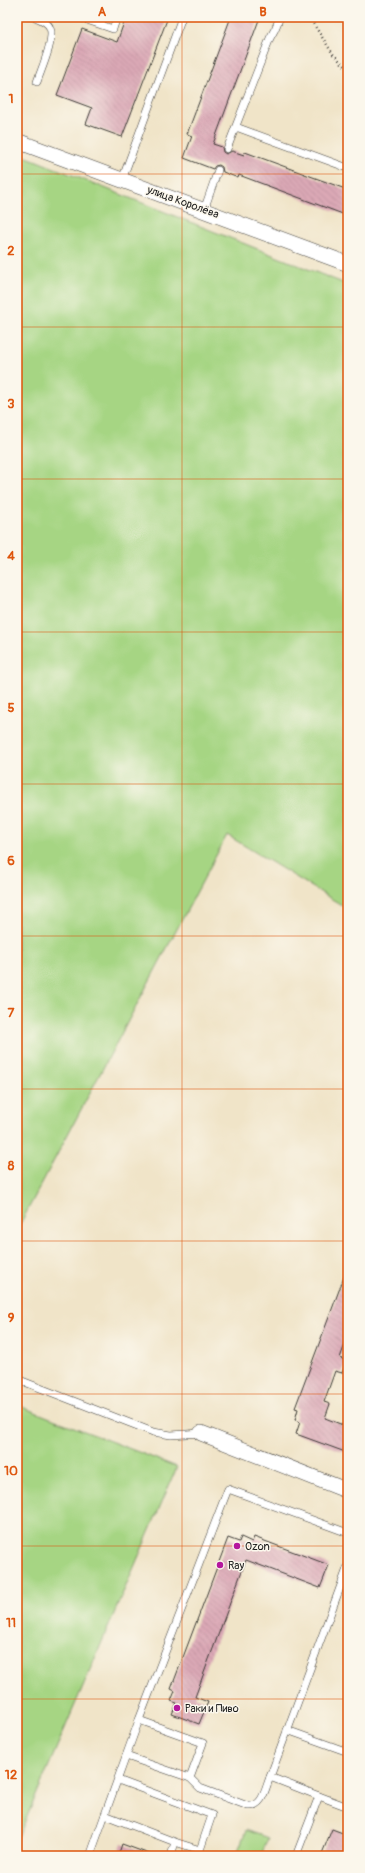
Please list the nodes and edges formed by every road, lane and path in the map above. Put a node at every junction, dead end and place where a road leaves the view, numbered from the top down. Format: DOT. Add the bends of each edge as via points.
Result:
graph roads {
  1 [pos="35,17"];
  2 [pos="85,17"];
  3 [pos="118,17"];
  4 [pos="182,17"];
  5 [pos="280,17"];
  6 [pos="310,17"];
  7 [pos="348,69"];
  8 [pos="37,82"];
  9 [pos="236,128"];
  10 [pos="17,141"];
  11 [pos="227,149"];
  12 [pos="348,168"];
  13 [pos="218,170"];
  14 [pos="122,180"];
  15 [pos="204,210"];
  16 [pos="348,264"];
  17 [pos="17,1379"];
  18 [pos="201,1432"];
  19 [pos="348,1491"];
  20 [pos="348,1532"];
  21 [pos="348,1566"];
  22 [pos="346,1579"];
  23 [pos="139,1720"];
  24 [pos="287,1730"];
  25 [pos="348,1752"];
  26 [pos="126,1756"];
  27 [pos="270,1776"];
  28 [pos="190,1778"];
  29 [pos="118,1780"];
  30 [pos="319,1796"];
  31 [pos="348,1807"];
  32 [pos="105,1815"];
  33 [pos="175,1842"];
  34 [pos="90,1856"];
  35 [pos="170,1856"];
  36 [pos="296,1856"];
  1 -- 8 [label="lane" via="44,21 50,28 51,40"];
  2 -- 3 [label="lane" via="84,19 113,29"];
  4 -- 14 [label="lane"];
  5 -- 9 [label="lane"];
  6 -- 7 [label="path" via="333,54"];
  9 -- 11 [label="lane"];
  9 -- 12 [label="lane"];
  10 -- 14 [label="street, улица Королёва"];
  13 -- 15 [label="lane"];
  14 -- 15 [label="street, улица Королёва"];
  15 -- 16 [label="street, улица Королёва"];
  17 -- 18 [label="lane" via="153,1432 171,1435"];
  18 -- 19 [label="street"];
  20 -- 23 [label="lane" via="228,1489"];
  21 -- 22 [label="lane"];
  22 -- 24 [label="lane"];
  23 -- 26 [label="lane"];
  23 -- 28 [label="lane" via="203,1743"];
  24 -- 25 [label="lane"];
  24 -- 27 [label="lane"];
  26 -- 28 [label="lane"];
  26 -- 29 [label="lane"];
  27 -- 28 [label="lane" via="259,1804 255,1806 248,1806 200,1788"];
  27 -- 30 [label="lane"];
  29 -- 32 [label="lane"];
  29 -- 33 [label="lane" via="212,1815 200,1850"];
  30 -- 31 [label="lane"];
  30 -- 36 [label="lane"];
  32 -- 33 [label="lane"];
  32 -- 34 [label="lane"];
  33 -- 35 [label="lane"];
}
